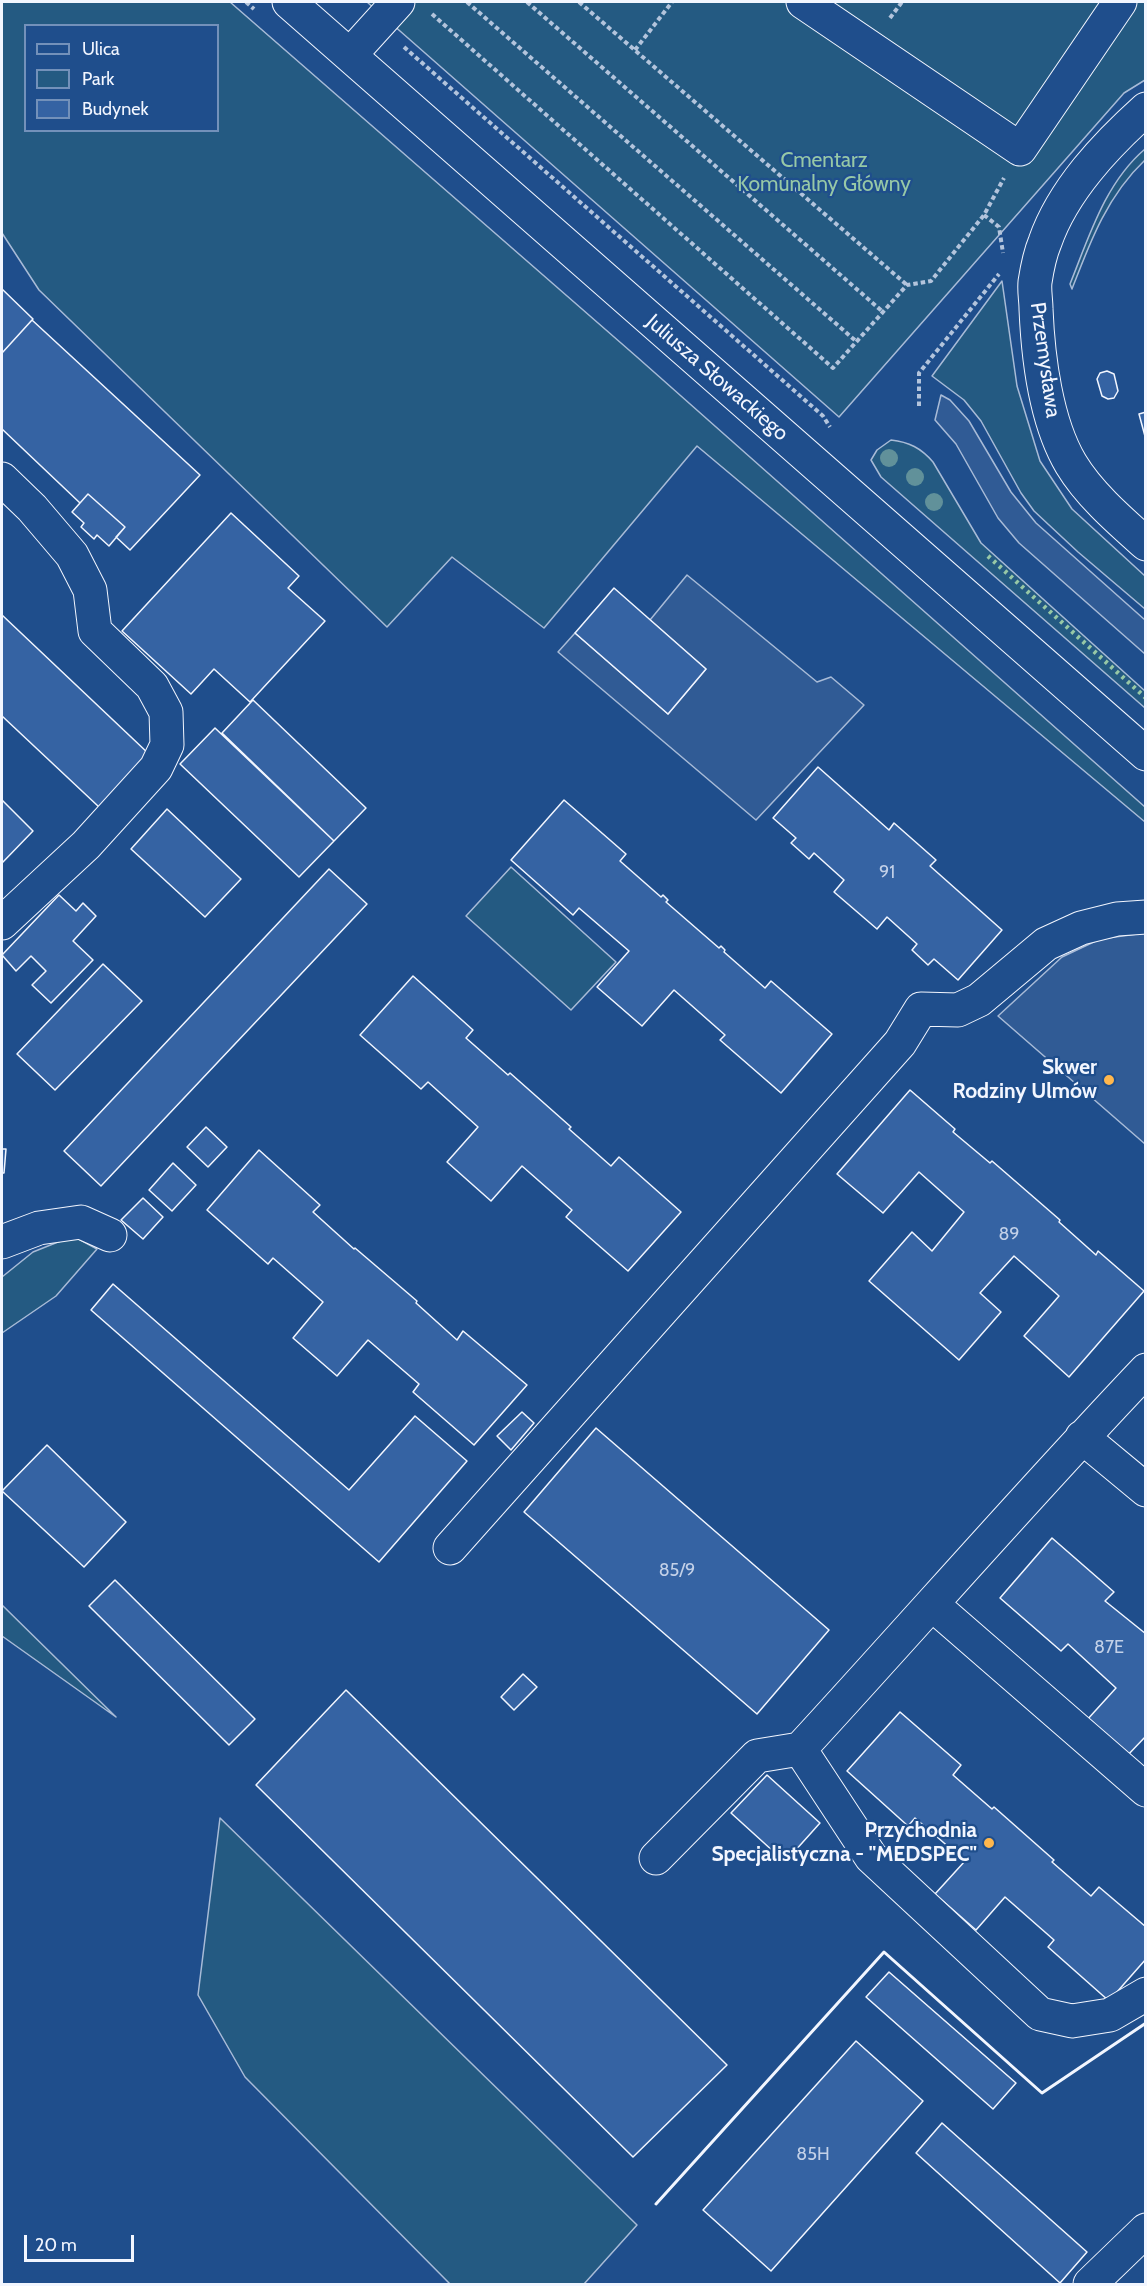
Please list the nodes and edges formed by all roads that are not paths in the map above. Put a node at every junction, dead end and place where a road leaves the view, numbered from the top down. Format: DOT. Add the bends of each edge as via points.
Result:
graph roads {
  1 [pos="289,2"];
  2 [pos="803,2"];
  3 [pos="1120,2"];
  4 [pos="401,12"];
  5 [pos="350,55"];
  6 [pos="1146,109"];
  7 [pos="2,479"];
  8 [pos="1146,544"];
  9 [pos="1146,754"];
  10 [pos="1146,917"];
  11 [pos="2,923"];
  12 [pos="110,1235"];
  13 [pos="2,1242"];
  14 [pos="1146,1370"];
  15 [pos="1082,1437"];
  16 [pos="1146,1490"];
  17 [pos="450,1548"];
  18 [pos="933,1605"];
  19 [pos="800,1749"];
  20 [pos="1146,1790"];
  21 [pos="656,1858"];
  22 [pos="1146,1994"];
  23 [pos="1146,2230"];
  24 [pos="1090,2284"];
  1 -- 5 [label="street, Juliusza Słowackiego"];
  2 -- 3 [label="street" via="1020,149"];
  4 -- 5 [label="street"];
  5 -- 9 [label="street, Juliusza Słowackiego"];
  6 -- 8 [label="street, Przemysława" via="1120,131 1062,205 1044,242 1035,283 1037,332 1056,431 1071,464 1094,493"];
  7 -- 11 [label="street" via="72,555 90,590 95,631 152,686 166,712 167,745 156,768 86,846"];
  10 -- 17 [label="street" via="1081,928 1046,944 979,1000 958,1010 921,1008 900,1043"];
  12 -- 13 [label="street" via="81,1222 39,1228"];
  14 -- 15 [label="street"];
  15 -- 16 [label="street"];
  15 -- 18 [label="street"];
  18 -- 19 [label="street"];
  18 -- 20 [label="street"];
  19 -- 21 [label="street" via="757,1756"];
  19 -- 22 [label="street" via="871,1857 1040,2014 1072,2020 1110,2015"];
  23 -- 24 [label="street"];
}
